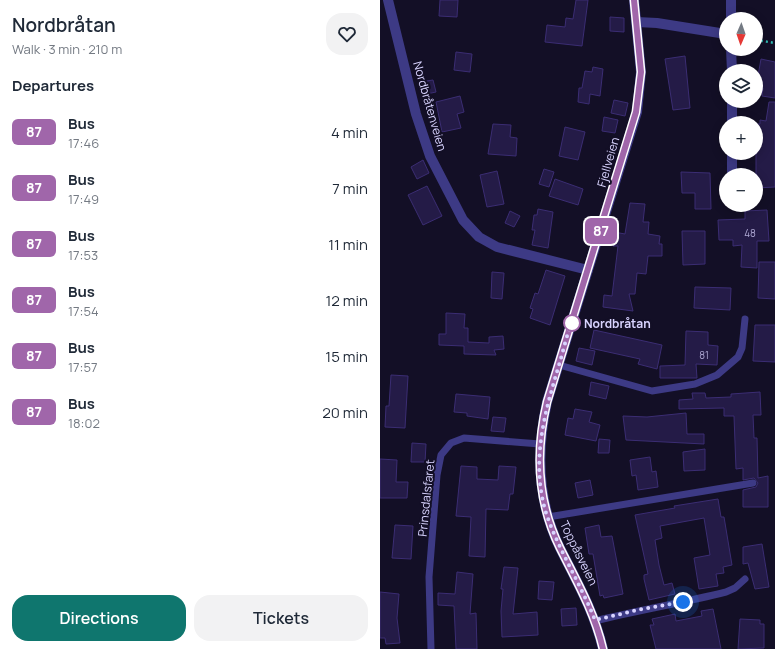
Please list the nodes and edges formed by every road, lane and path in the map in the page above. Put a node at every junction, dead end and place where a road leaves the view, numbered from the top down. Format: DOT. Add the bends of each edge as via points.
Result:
graph roads {
  1 [pos="388,0"];
  2 [pos="634,0"];
  3 [pos="731,0"];
  4 [pos="731,12"];
  5 [pos="637,22"];
  6 [pos="719,33"];
  7 [pos="763,41"];
  8 [pos="775,44"];
  9 [pos="588,270"];
  10 [pos="746,319"];
  11 [pos="571,327"];
  12 [pos="559,365"];
  13 [pos="540,444"];
  14 [pos="753,484"];
  15 [pos="548,517"];
  16 [pos="745,579"];
  17 [pos="595,620"];
  18 [pos="431,649"];
  19 [pos="603,649"];
  1 -- 9 [label="street, Nordbråtenveien" via="416,114 430,156 463,220 479,237 497,247"];
  2 -- 5 [label="street, Fjellveien"];
  3 -- 4 [label="street"];
  5 -- 6 [label="street"];
  5 -- 9 [label="street, Fjellveien" via="641,72 636,112"];
  7 -- 8 [label="path"];
  9 -- 11 [label="street, Fjellveien"];
  10 -- 12 [label="lane" via="742,348 738,357 717,375 695,384 652,391"];
  11 -- 12 [label="street, Toppåsveien"];
  12 -- 13 [label="street, Toppåsveien" via="547,402"];
  13 -- 15 [label="street, Toppåsveien" via="540,484"];
  13 -- 18 [label="lane, Prinsdalsfaret" via="464,438 450,443 441,455 437,475 429,577"];
  14 -- 15 [label="lane"];
  15 -- 17 [label="street, Toppåsveien" via="559,547 584,592"];
  16 -- 17 [label="lane" via="726,592"];
  17 -- 19 [label="street, Toppåsveien"];
}
